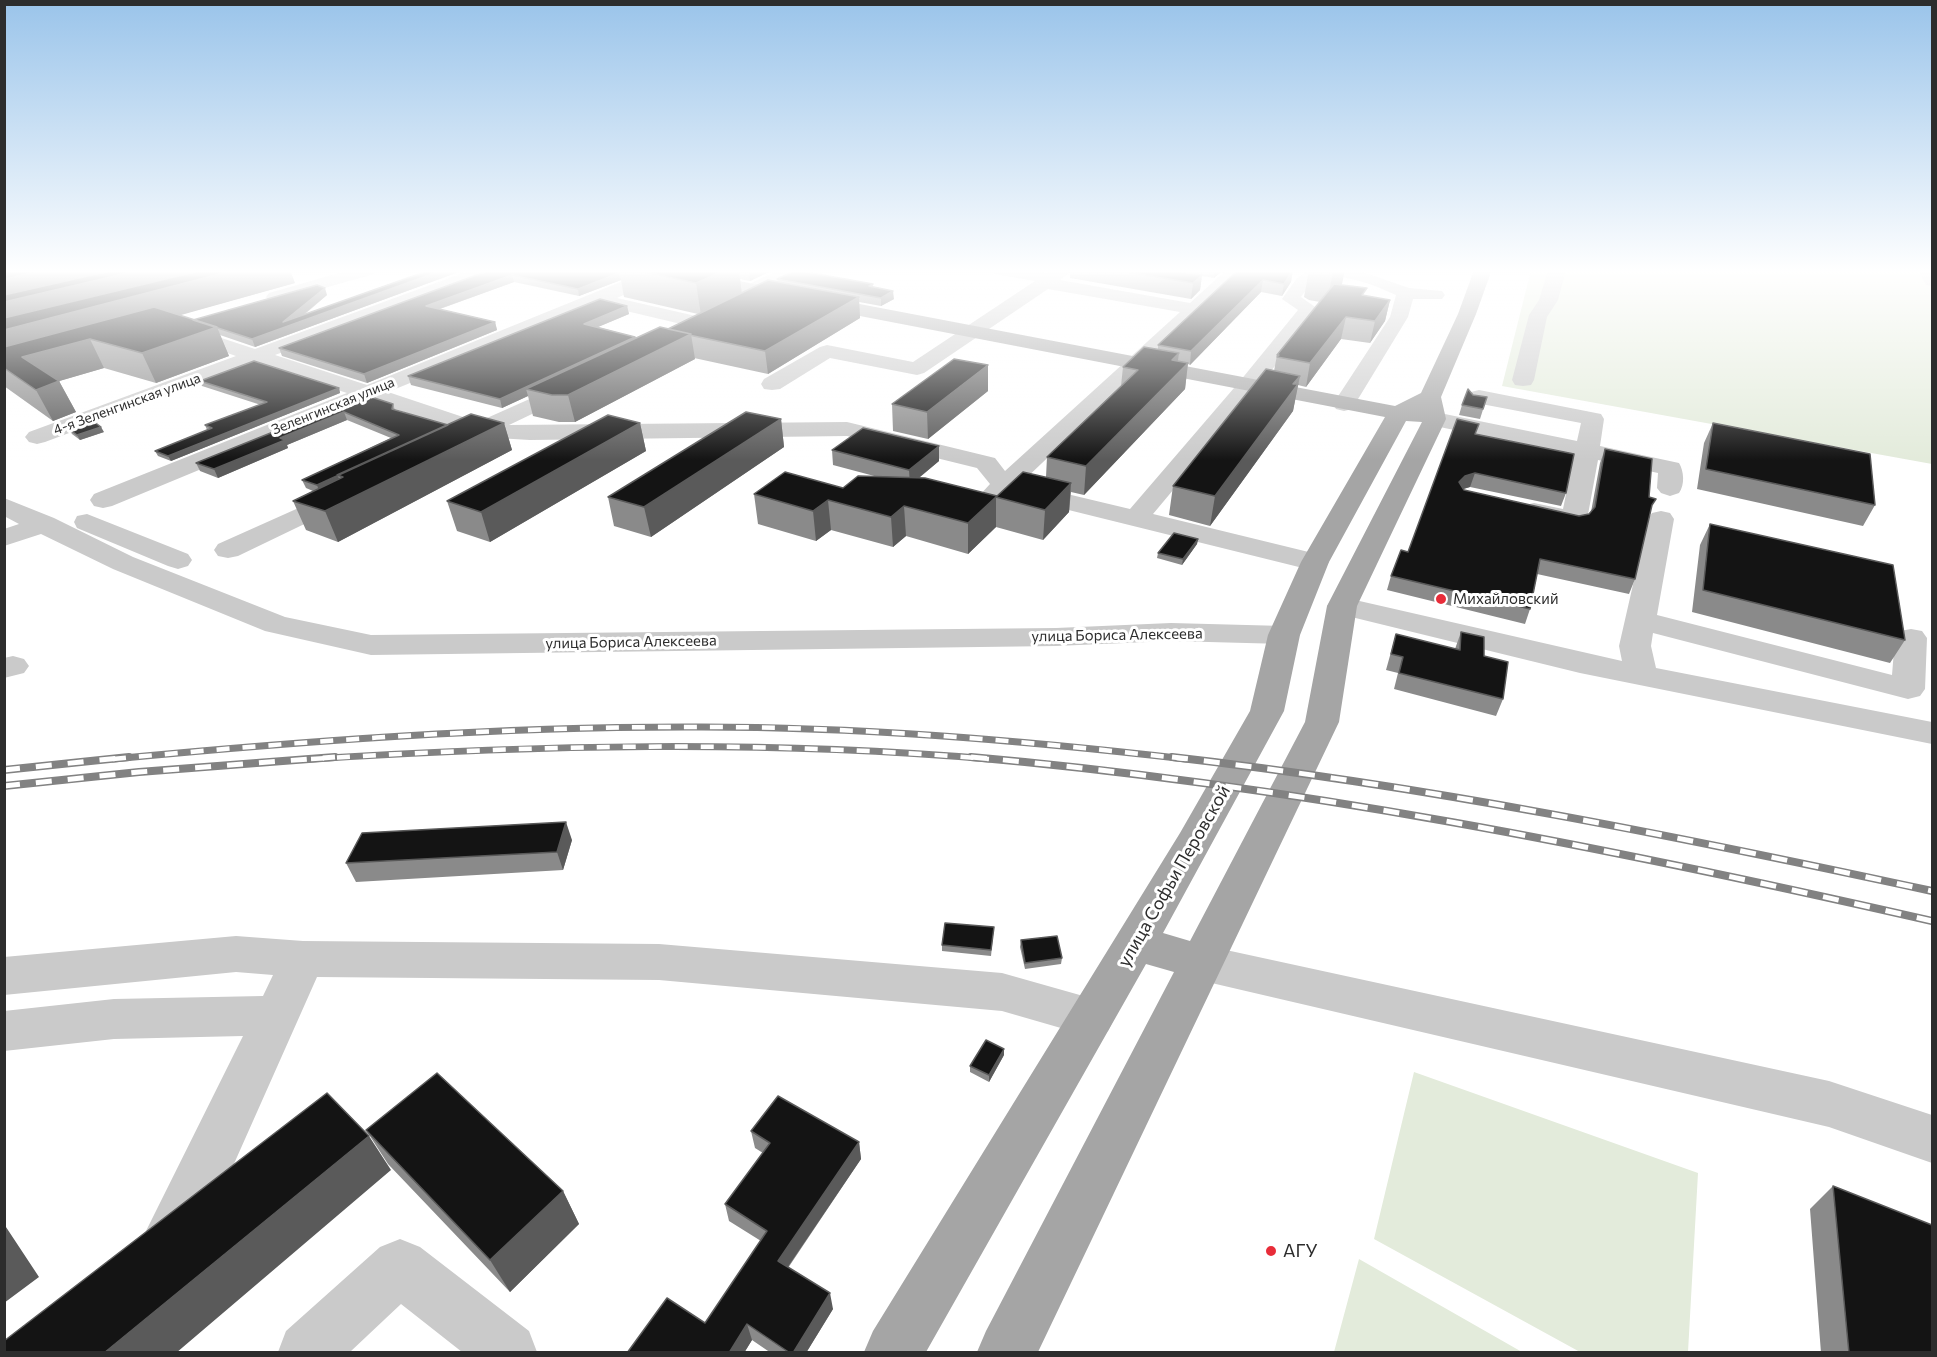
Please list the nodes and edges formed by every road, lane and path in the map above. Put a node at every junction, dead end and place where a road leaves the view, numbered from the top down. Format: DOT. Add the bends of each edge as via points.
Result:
graph roads {
  1 [pos="178,333"];
  2 [pos="317,333"];
  3 [pos="513,333"];
  4 [pos="681,333"];
  5 [pos="973,333"];
  6 [pos="975,333"];
  7 [pos="1169,333"];
  8 [pos="1290,333"];
  9 [pos="1389,333"];
  10 [pos="1446,333"];
  11 [pos="1534,333"];
  12 [pos="670,339"];
  13 [pos="256,356"];
  14 [pos="1136,364"];
  15 [pos="585,379"];
  16 [pos="1523,380"];
  17 [pos="772,384"];
  18 [pos="1248,386"];
  19 [pos="365,393"];
  20 [pos="1344,404"];
  21 [pos="1473,404"];
  22 [pos="1432,408"];
  23 [pos="1400,412"];
  24 [pos="480,430"];
  25 [pos="37,437"];
  26 [pos="1587,443"];
  27 [pos="448,445"];
  28 [pos="4,485"];
  29 [pos="365,485"];
  30 [pos="1004,486"];
  31 [pos="1670,488"];
  32 [pos="964,498"];
  33 [pos="103,500"];
  34 [pos="4,506"];
  35 [pos="1517,507"];
  36 [pos="1137,517"];
  37 [pos="1661,519"];
  38 [pos="44,524"];
  39 [pos="4,538"];
  40 [pos="228,550"];
  41 [pos="1315,562"];
  42 [pos="1342,606"];
  43 [pos="1641,620"];
  44 [pos="1171,632"];
  45 [pos="1284,634"];
  46 [pos="1911,638"];
  47 [pos="1641,675"];
  48 [pos="1932,734"];
  49 [pos="1136,943"];
  50 [pos="303,959"];
  51 [pos="1203,963"];
  52 [pos="4,976"];
  53 [pos="276,1016"];
  54 [pos="1092,1017"];
  55 [pos="4,1031"];
  56 [pos="1932,1139"];
  57 [pos="133,1263"];
  58 [pos="307,1353"];
  59 [pos="508,1353"];
  60 [pos="894,1353"];
  61 [pos="1007,1353"];
  1 -- 13 [label="street"];
  2 -- 13 [label="street, 4-я Зеленгинская улица"];
  3 -- 19 [label="street, Зеленгинская улица"];
  4 -- 12 [label="street"];
  5 -- 17 [label="street" via="917,369 827,351"];
  6 -- 14 [label="main road"];
  7 -- 14 [label="street"];
  8 -- 18 [label="street"];
  9 -- 20 [label="street"];
  10 -- 22 [label="main road"];
  11 -- 16 [label="street"];
  13 -- 19 [label="street"];
  13 -- 25 [label="street, 4-я Зеленгинская улица"];
  14 -- 18 [label="main road"];
  14 -- 30 [label="street"];
  15 -- 24 [label="street"];
  18 -- 20 [label="main road"];
  18 -- 36 [label="street"];
  19 -- 24 [label="street"];
  19 -- 33 [label="street, Зеленгинская улица"];
  20 -- 23 [label="main road"];
  21 -- 26 [label="street" via="1593,420"];
  22 -- 23 [label="main road"];
  22 -- 26 [label="street"];
  22 -- 42 [label="main road"];
  23 -- 41 [label="main road, улица Софьи Перовской"];
  24 -- 27 [label="street"];
  24 -- 30 [label="street" via="530,433 847,429 986,463"];
  26 -- 31 [label="street" via="1670,468"];
  26 -- 35 [label="street" via="1574,520"];
  28 -- 44 [label="street" via="302,614 382,633 1065,625"];
  29 -- 40 [label="street"];
  30 -- 32 [label="street" via="988,499"];
  30 -- 36 [label="street"];
  34 -- 38 [label="street, улица Бориса Алексеева"];
  36 -- 41 [label="street"];
  37 -- 43 [label="street"];
  38 -- 39 [label="street"];
  38 -- 44 [label="street, улица Бориса Алексеева" via="123,563 276,624 371,645 1056,637"];
  41 -- 45 [label="main road, улица Софьи Перовской"];
  42 -- 45 [label="main road"];
  42 -- 47 [label="street"];
  42 -- 51 [label="main road" via="1322,722"];
  43 -- 46 [label="street" via="1908,689"];
  43 -- 47 [label="street" via="1635,646"];
  44 -- 45 [label="street, улица Бориса Алексеева"];
  45 -- 49 [label="main road, улица Софьи Перовской" via="1267,711"];
  47 -- 48 [label="street"];
  49 -- 51 [label="main road"];
  49 -- 54 [label="main road, улица Софьи Перовской"];
  50 -- 52 [label="street" via="236,954"];
  50 -- 53 [label="street"];
  50 -- 54 [label="street" via="659,962 1002,992"];
  51 -- 56 [label="street" via="1829,1104"];
  51 -- 61 [label="main road"];
  53 -- 55 [label="street" via="114,1019"];
  53 -- 57 [label="street" via="178,1228"];
  54 -- 60 [label="main road, улица Софьи Перовской"];
  58 -- 59 [label="street" via="400,1267"];
}
